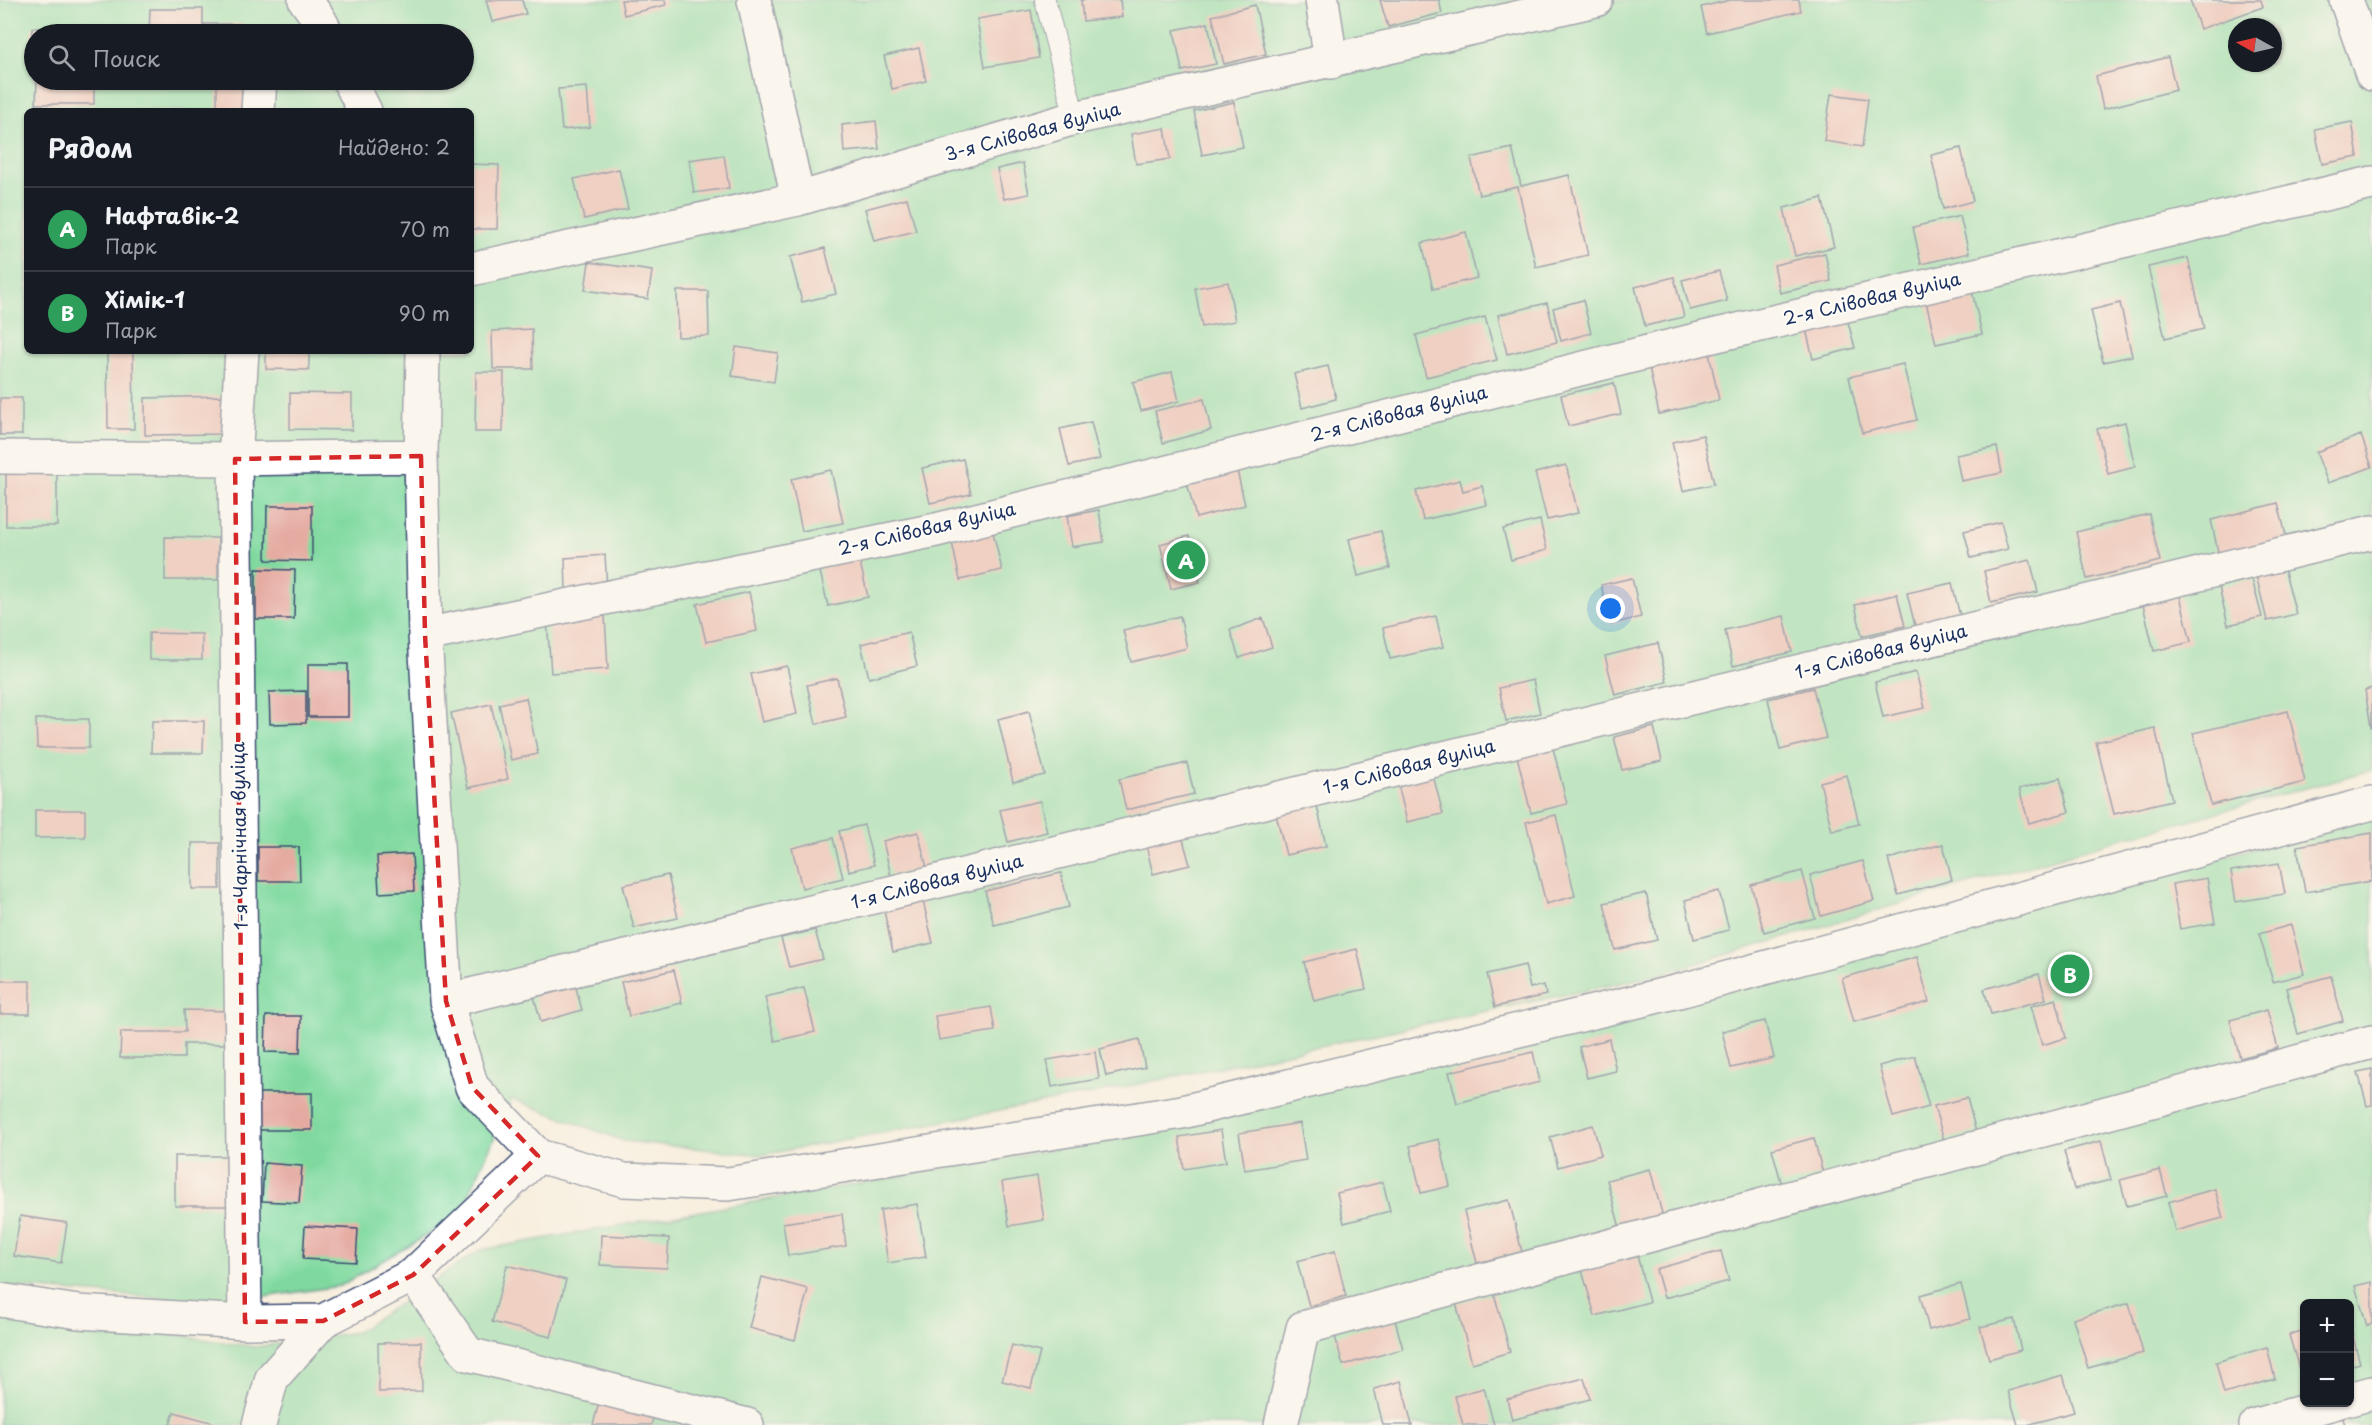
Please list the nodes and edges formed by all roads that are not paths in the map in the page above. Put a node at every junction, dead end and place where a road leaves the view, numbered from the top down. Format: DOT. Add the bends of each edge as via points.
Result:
graph roads {
  1 [pos="305,0"];
  2 [pos="754,0"];
  3 [pos="1045,0"];
  4 [pos="1322,0"];
  5 [pos="1596,0"];
  6 [pos="2346,0"];
  7 [pos="322,24"];
  8 [pos="1331,62"];
  9 [pos="2372,74"];
  10 [pos="259,90"];
  11 [pos="354,90"];
  12 [pos="258,108"];
  13 [pos="363,108"];
  14 [pos="1075,118"];
  15 [pos="2372,183"];
  16 [pos="798,198"];
  17 [pos="474,268"];
  18 [pos="242,354"];
  19 [pos="423,354"];
  20 [pos="421,456"];
  21 [pos="0,458"];
  22 [pos="236,459"];
  23 [pos="2372,532"];
  24 [pos="425,635"];
  25 [pos="2372,803"];
  26 [pos="446,1001"];
  27 [pos="2372,1042"];
  28 [pos="538,1156"];
  29 [pos="413,1275"];
  30 [pos="0,1300"];
  31 [pos="323,1320"];
  32 [pos="245,1322"];
  33 [pos="2372,1393"];
  34 [pos="2354,1398"];
  35 [pos="2319,1407"];
  36 [pos="259,1425"];
  37 [pos="747,1425"];
  38 [pos="1281,1425"];
  39 [pos="2256,1425"];
  1 -- 7 [label="street"];
  2 -- 16 [label="street"];
  3 -- 14 [label="lane"];
  4 -- 8 [label="street"];
  5 -- 8 [label="street, 3-я Слівовая вуліца"];
  6 -- 9 [label="street"];
  8 -- 14 [label="street, 3-я Слівовая вуліца"];
  10 -- 12 [label="street"];
  11 -- 13 [label="street"];
  14 -- 16 [label="street, 3-я Слівовая вуліца"];
  15 -- 24 [label="street, 2-я Слівовая вуліца" via="1704,338 936,530"];
  16 -- 17 [label="street, 3-я Слівовая вуліца"];
  18 -- 22 [label="street, 1-я Чарнічная вуліца"];
  19 -- 20 [label="street"];
  20 -- 22 [label="street"];
  20 -- 24 [label="street"];
  21 -- 22 [label="street"];
  22 -- 32 [label="street, 1-я Чарнічная вуліца"];
  23 -- 26 [label="street, 1-я Слівовая вуліца"];
  24 -- 26 [label="street"];
  25 -- 28 [label="street" via="1683,990 1182,1112 728,1184 624,1180"];
  26 -- 28 [label="street" via="472,1087"];
  27 -- 38 [label="street" via="1303,1328"];
  28 -- 29 [label="street"];
  29 -- 31 [label="street"];
  29 -- 37 [label="street" via="468,1354"];
  30 -- 32 [label="street" via="78,1312"];
  31 -- 32 [label="street"];
  31 -- 36 [label="street" via="272,1378"];
  33 -- 34 [label="street"];
  35 -- 39 [label="street"];
}
